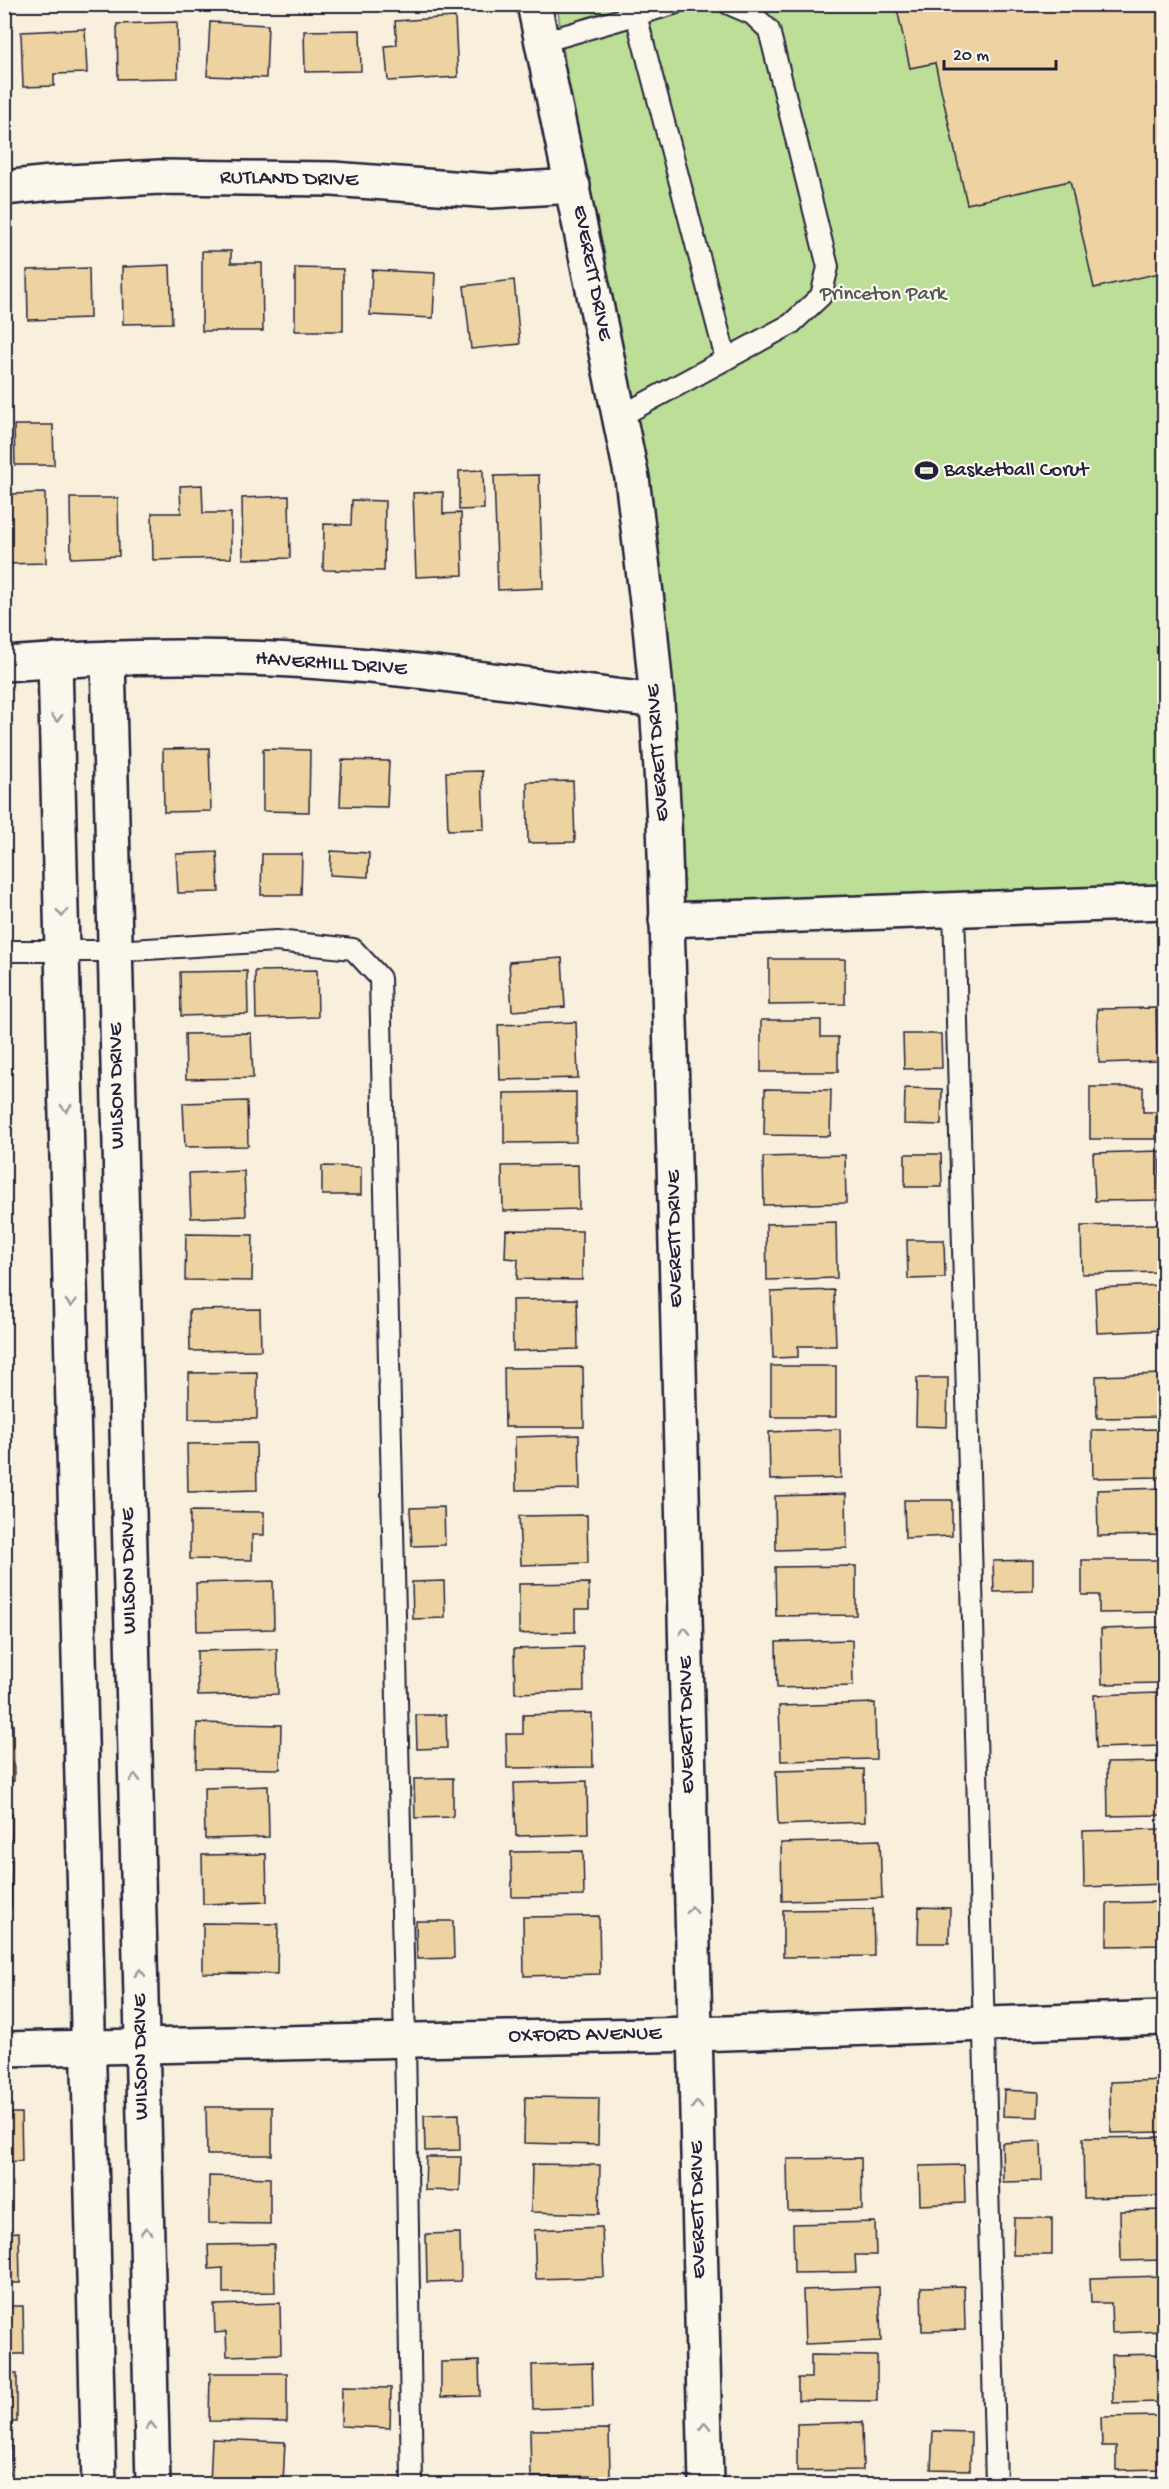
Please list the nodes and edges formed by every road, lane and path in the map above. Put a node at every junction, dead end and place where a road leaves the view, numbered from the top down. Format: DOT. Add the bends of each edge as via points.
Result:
graph roads {
  1 [pos="534,4"];
  2 [pos="674,4"];
  3 [pos="729,4"];
  4 [pos="636,15"];
  5 [pos="542,42"];
  6 [pos="573,186"];
  7 [pos="4,188"];
  8 [pos="726,359"];
  9 [pos="620,417"];
  10 [pos="108,658"];
  11 [pos="56,660"];
  12 [pos="4,664"];
  13 [pos="657,701"];
  14 [pos="1164,902"];
  15 [pos="954,909"];
  16 [pos="666,920"];
  17 [pos="4,951"];
  18 [pos="63,951"];
  19 [pos="115,951"];
  20 [pos="1164,2018"];
  21 [pos="982,2024"];
  22 [pos="695,2034"];
  23 [pos="405,2040"];
  24 [pos="142,2046"];
  25 [pos="88,2047"];
  26 [pos="4,2049"];
  27 [pos="99,2484"];
  28 [pos="153,2484"];
  29 [pos="412,2484"];
  30 [pos="706,2484"];
  31 [pos="996,2484"];
  1 -- 5 [label="street, EVERETT DRIVE"];
  2 -- 4 [label="lane"];
  3 -- 8 [label="lane" via="752,14 769,30 828,267 821,296 791,324"];
  4 -- 5 [label="lane"];
  4 -- 8 [label="lane"];
  5 -- 6 [label="street, EVERETT DRIVE"];
  6 -- 7 [label="street, RUTLAND DRIVE" via="491,190 333,179 160,177"];
  6 -- 9 [label="street, EVERETT DRIVE"];
  8 -- 9 [label="lane"];
  9 -- 13 [label="street, EVERETT DRIVE" via="632,478"];
  10 -- 11 [label="street, HAVERHILL DRIVE"];
  10 -- 13 [label="street, HAVERHILL DRIVE" via="274,659 405,670"];
  10 -- 19 [label="street, WILSON DRIVE"];
  11 -- 12 [label="street, HAVERHILL DRIVE"];
  11 -- 18 [label="street, one-way"];
  13 -- 16 [label="street, EVERETT DRIVE"];
  14 -- 15 [label="street"];
  15 -- 16 [label="street"];
  15 -- 21 [label="lane"];
  22 -- 16 [label="street, EVERETT DRIVE, one-way"];
  17 -- 18 [label="lane"];
  18 -- 19 [label="lane"];
  18 -- 25 [label="street, one-way"];
  19 -- 23 [label="lane" via="276,941 353,949 380,978"];
  24 -- 19 [label="street, WILSON DRIVE, one-way"];
  20 -- 21 [label="street, OXFORD AVENUE"];
  21 -- 22 [label="street, OXFORD AVENUE"];
  21 -- 31 [label="lane"];
  22 -- 23 [label="street, OXFORD AVENUE"];
  30 -- 22 [label="street, EVERETT DRIVE, one-way"];
  23 -- 24 [label="street, OXFORD AVENUE"];
  23 -- 29 [label="lane"];
  24 -- 25 [label="street, OXFORD AVENUE"];
  28 -- 24 [label="street, WILSON DRIVE, one-way"];
  25 -- 26 [label="street, OXFORD AVENUE"];
  25 -- 27 [label="street"];
}
